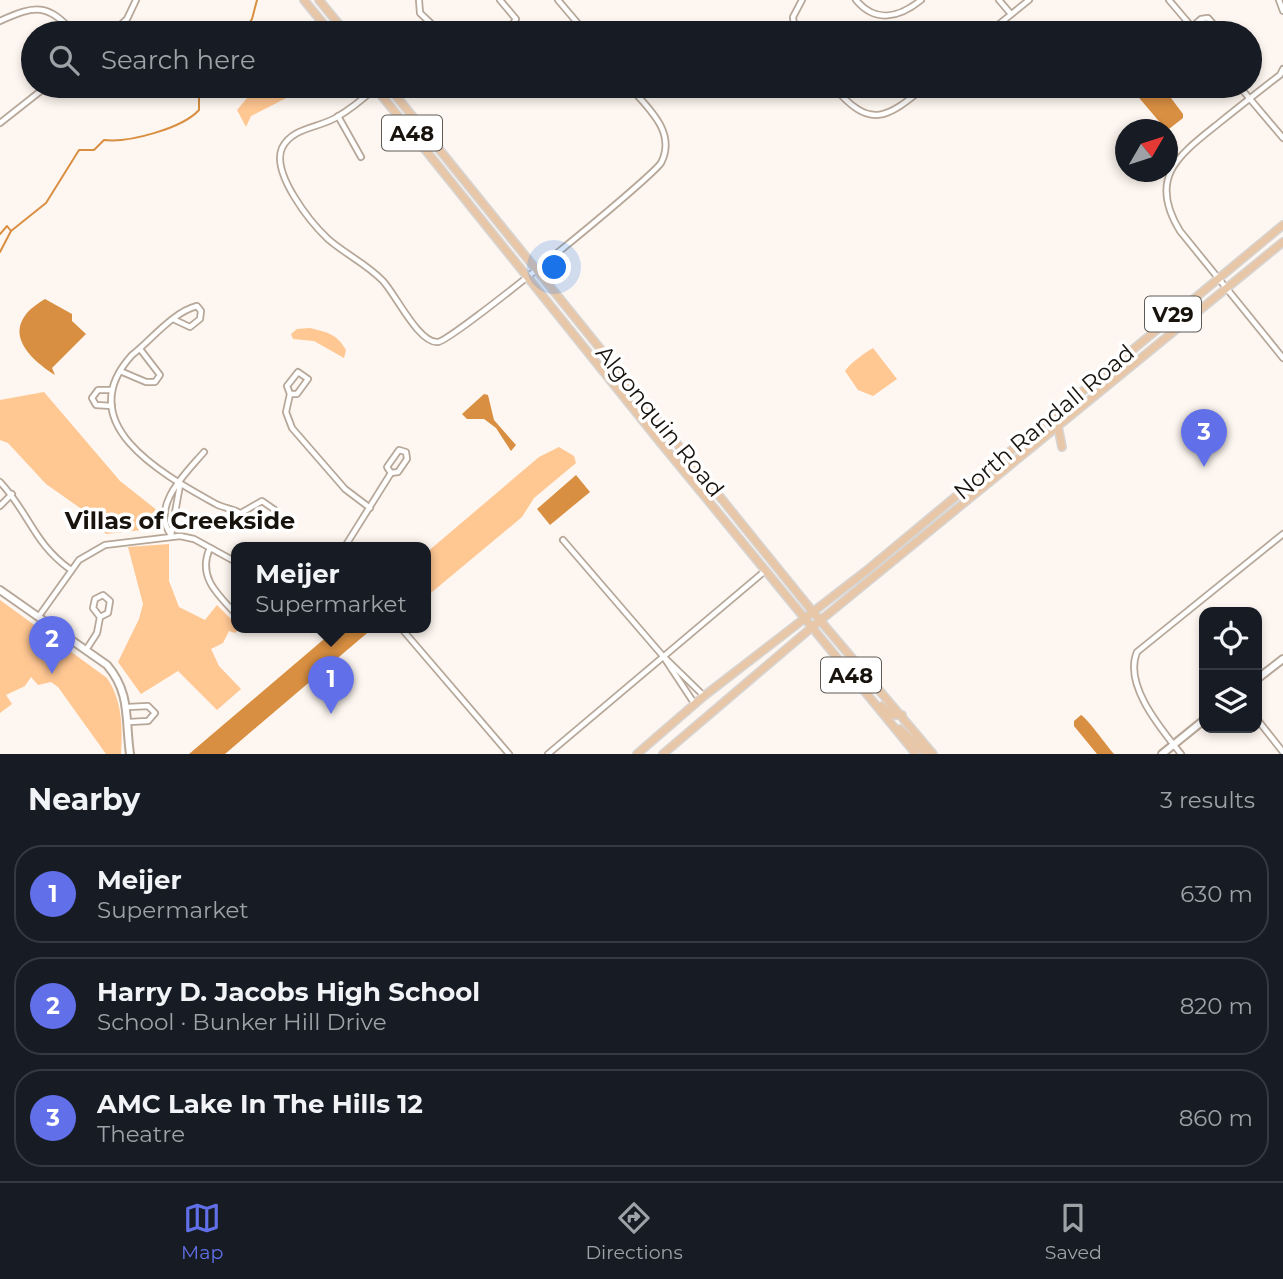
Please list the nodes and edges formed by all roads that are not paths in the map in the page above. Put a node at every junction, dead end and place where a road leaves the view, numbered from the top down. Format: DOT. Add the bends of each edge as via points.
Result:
graph roads {
  1 [pos="136,0"];
  2 [pos="304,0"];
  3 [pos="319,0"];
  4 [pos="419,0"];
  5 [pos="500,0"];
  6 [pos="558,0"];
  7 [pos="802,0"];
  8 [pos="856,0"];
  9 [pos="921,0"];
  10 [pos="999,0"];
  11 [pos="1029,0"];
  12 [pos="1169,0"];
  13 [pos="1279,0"];
  14 [pos="1283,10"];
  15 [pos="1011,14"];
  16 [pos="0,21"];
  17 [pos="63,21"];
  18 [pos="125,21"];
  19 [pos="321,21"];
  20 [pos="336,21"];
  21 [pos="428,21"];
  22 [pos="515,21"];
  23 [pos="576,21"];
  24 [pos="794,21"];
  25 [pos="1003,21"];
  26 [pos="1187,21"];
  27 [pos="1283,69"];
  28 [pos="1262,87"];
  29 [pos="32,98"];
  30 [pos="361,98"];
  31 [pos="384,98"];
  32 [pos="398,98"];
  33 [pos="639,98"];
  34 [pos="843,98"];
  35 [pos="910,98"];
  36 [pos="1249,98"];
  37 [pos="338,117"];
  38 [pos="0,123"];
  39 [pos="1283,138"];
  40 [pos="361,157"];
  41 [pos="1283,225"];
  42 [pos="1283,242"];
  43 [pos="537,269"];
  44 [pos="528,276"];
  45 [pos="1218,277"];
  46 [pos="1227,288"];
  47 [pos="174,320"];
  48 [pos="140,349"];
  49 [pos="1283,358"];
  50 [pos="120,371"];
  51 [pos="111,390"];
  52 [pos="290,394"];
  53 [pos="112,406"];
  54 [pos="1058,426"];
  55 [pos="1062,447"];
  56 [pos="204,452"];
  57 [pos="391,473"];
  58 [pos="0,482"];
  59 [pos="180,484"];
  60 [pos="12,494"];
  61 [pos="0,506"];
  62 [pos="370,508"];
  63 [pos="241,513"];
  64 [pos="1283,534"];
  65 [pos="171,535"];
  66 [pos="563,540"];
  67 [pos="348,542"];
  68 [pos="210,548"];
  69 [pos="231,559"];
  70 [pos="71,570"];
  71 [pos="766,570"];
  72 [pos="0,590"];
  73 [pos="231,608"];
  74 [pos="813,612"];
  75 [pos="38,616"];
  76 [pos="100,617"];
  77 [pos="804,620"];
  78 [pos="821,620"];
  79 [pos="811,628"];
  80 [pos="405,633"];
  81 [pos="86,650"];
  82 [pos="662,655"];
  83 [pos="1283,659"];
  84 [pos="1262,675"];
  85 [pos="855,680"];
  86 [pos="704,696"];
  87 [pos="694,706"];
  88 [pos="128,707"];
  89 [pos="902,715"];
  90 [pos="129,722"];
  91 [pos="891,723"];
  92 [pos="1199,724"];
  93 [pos="1262,725"];
  94 [pos="1174,744"];
  95 [pos="1283,752"];
  96 [pos="130,754"];
  97 [pos="509,754"];
  98 [pos="548,754"];
  99 [pos="637,754"];
  100 [pos="663,754"];
  101 [pos="916,754"];
  102 [pos="927,754"];
  103 [pos="933,754"];
  104 [pos="1162,754"];
  105 [pos="1181,754"];
  1 -- 18 [label="street"];
  2 -- 19 [label="main road"];
  3 -- 20 [label="main road"];
  4 -- 21 [label="street" via="420,13"];
  5 -- 22 [label="street"];
  6 -- 23 [label="street"];
  7 -- 24 [label="street"];
  8 -- 9 [label="street" via="882,17 894,16"];
  10 -- 15 [label="street"];
  11 -- 15 [label="street"];
  12 -- 26 [label="street"];
  13 -- 14 [label="street"];
  15 -- 25 [label="street"];
  16 -- 17 [label="street" via="23,10 47,10"];
  27 -- 28 [label="street"];
  29 -- 38 [label="street"];
  30 -- 37 [label="street"];
  31 -- 44 [label="main road, A48"];
  32 -- 43 [label="main road, Algonquin Road / A48"];
  33 -- 43 [label="street" via="663,128 666,153 656,171"];
  34 -- 35 [label="street" via="871,117 888,114"];
  36 -- 39 [label="street"];
  36 -- 45 [label="street" via="1178,158 1165,190 1173,219"];
  37 -- 40 [label="street"];
  37 -- 44 [label="street" via="289,139 282,148 280,165 285,179 318,229 381,279 418,332 430,342 454,336"];
  41 -- 45 [label="main road, North Randall Road / V29"];
  42 -- 46 [label="main road, North Randall Road / V29"];
  43 -- 44 [label="street"];
  43 -- 74 [label="main road, Algonquin Road / A48"];
  44 -- 71 [label="main road, A48"];
  45 -- 46 [label="street"];
  45 -- 74 [label="main road, North Randall Road / V29"];
  46 -- 49 [label="street"];
  46 -- 54 [label="main road, North Randall Road / V29"];
  47 -- 47 [label="street" via="192,307 200,308 201,317 193,326"];
  47 -- 48 [label="street"];
  48 -- 50 [label="street"];
  48 -- 50 [label="street" via="160,375 155,382"];
  50 -- 51 [label="street"];
  51 -- 53 [label="street"];
  51 -- 53 [label="street" via="98,390 92,398 96,405"];
  52 -- 52 [label="street" via="287,386 298,372 304,374 308,379 297,394"];
  52 -- 62 [label="street" via="286,406 292,428 345,489"];
  53 -- 59 [label="street" via="116,423 130,444"];
  54 -- 55 [label="main road"];
  54 -- 78 [label="main road, North Randall Road / V29"];
  56 -- 59 [label="street"];
  57 -- 57 [label="street" via="398,472 407,459 404,450 396,451 387,467"];
  57 -- 62 [label="street"];
  58 -- 60 [label="street"];
  59 -- 63 [label="street"];
  59 -- 65 [label="street" via="167,505 166,528"];
  60 -- 61 [label="street"];
  60 -- 70 [label="street" via="39,542"];
  62 -- 67 [label="street"];
  63 -- 63 [label="street" via="254,523 278,520 278,513 262,501"];
  64 -- 94 [label="street" via="1142,646 1133,660 1146,710"];
  65 -- 68 [label="street"];
  65 -- 70 [label="street" via="97,548"];
  66 -- 82 [label="street"];
  68 -- 69 [label="street"];
  68 -- 73 [label="street" via="204,560 205,575"];
  70 -- 75 [label="street"];
  71 -- 77 [label="main road, A48"];
  71 -- 82 [label="street"];
  72 -- 75 [label="street"];
  74 -- 77 [label="main road, North Randall Road / V29"];
  74 -- 78 [label="main road, Algonquin Road / A48"];
  75 -- 81 [label="street"];
  76 -- 76 [label="street" via="108,613 110,604 103,595 95,599 93,607"];
  76 -- 81 [label="street"];
  77 -- 79 [label="main road, A48"];
  77 -- 86 [label="main road, V29"];
  78 -- 79 [label="main road, North Randall Road / V29"];
  78 -- 89 [label="main road, Algonquin Road / A48"];
  79 -- 85 [label="main road, A48"];
  79 -- 100 [label="main road, V29"];
  80 -- 97 [label="street"];
  81 -- 88 [label="street" via="117,677"];
  82 -- 86 [label="street"];
  82 -- 87 [label="street"];
  82 -- 98 [label="street"];
  83 -- 84 [label="street"];
  85 -- 89 [label="main road" via="892,715"];
  85 -- 91 [label="main road, A48"];
  86 -- 87 [label="main road, V29"];
  87 -- 99 [label="main road, V29"];
  88 -- 90 [label="street"];
  88 -- 90 [label="street" via="148,706 155,713 148,721"];
  89 -- 103 [label="main road, Algonquin Road / A48"];
  90 -- 96 [label="street"];
  91 -- 101 [label="main road, A48"];
  91 -- 102 [label="main road"];
  92 -- 94 [label="street"];
  93 -- 95 [label="street"];
  94 -- 104 [label="street"];
  94 -- 105 [label="street"];
}
